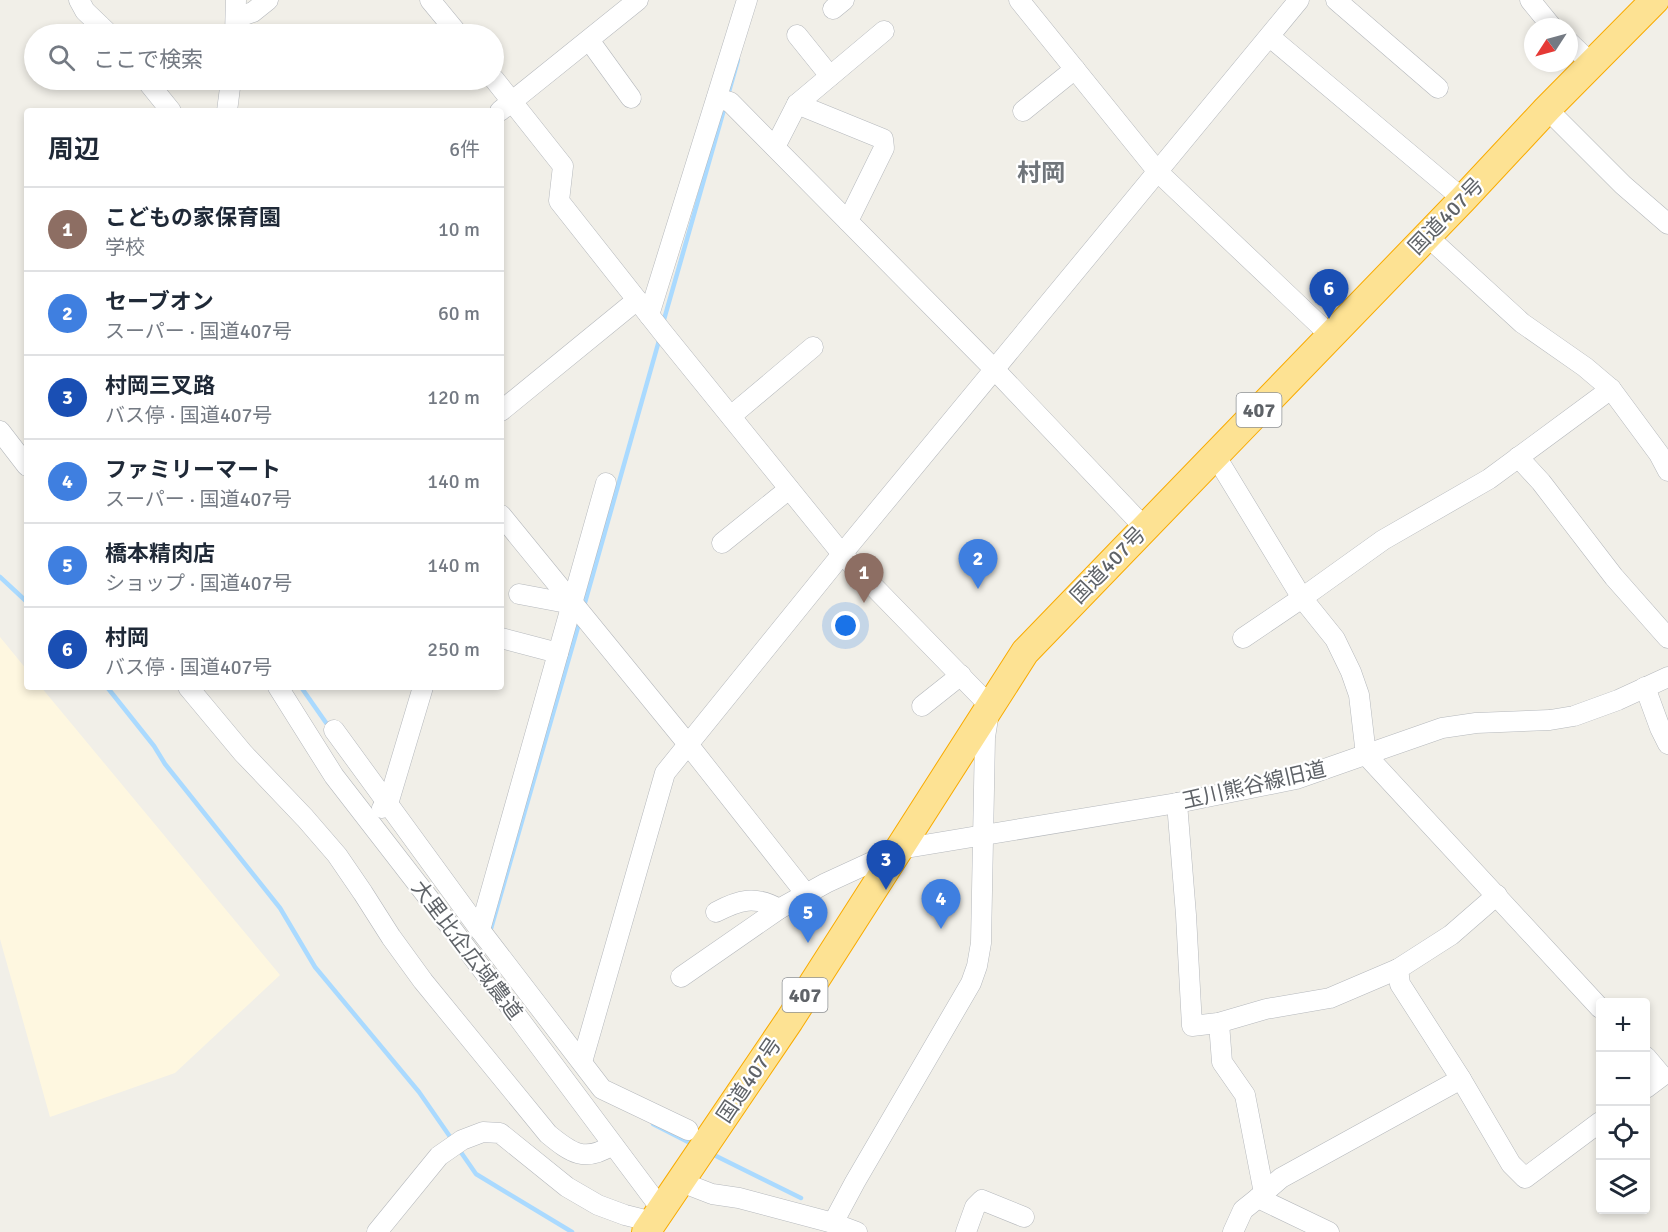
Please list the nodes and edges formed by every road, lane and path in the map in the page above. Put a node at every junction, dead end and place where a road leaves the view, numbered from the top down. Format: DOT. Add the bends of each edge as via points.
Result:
graph roads {
  1 [pos="79,0"];
  2 [pos="268,0"];
  3 [pos="430,0"];
  4 [pos="638,0"];
  5 [pos="747,0"];
  6 [pos="1019,0"];
  7 [pos="1299,0"];
  8 [pos="1336,0"];
  9 [pos="1530,0"];
  10 [pos="1655,0"];
  11 [pos="236,17"];
  12 [pos="1545,18"];
  13 [pos="99,24"];
  14 [pos="450,24"];
  15 [pos="884,31"];
  16 [pos="797,35"];
  17 [pos="1270,37"];
  18 [pos="589,40"];
  19 [pos="1578,50"];
  20 [pos="1592,63"];
  21 [pos="1075,69"];
  22 [pos="830,76"];
  23 [pos="1438,88"];
  24 [pos="154,90"];
  25 [pos="230,90"];
  26 [pos="499,90"];
  27 [pos="631,98"];
  28 [pos="723,100"];
  29 [pos="797,104"];
  30 [pos="506,106"];
  31 [pos="169,108"];
  32 [pos="227,108"];
  33 [pos="1547,109"];
  34 [pos="1023,111"];
  35 [pos="775,147"];
  36 [pos="1158,172"];
  37 [pos="1463,198"];
  38 [pos="848,221"];
  39 [pos="1668,224"];
  40 [pos="1427,236"];
  41 [pos="643,308"];
  42 [pos="1330,335"];
  43 [pos="813,347"];
  44 [pos="995,370"];
  45 [pos="1611,389"];
  46 [pos="504,409"];
  47 [pos="731,416"];
  48 [pos="0,431"];
  49 [pos="1661,443"];
  50 [pos="1215,455"];
  51 [pos="1518,457"];
  52 [pos="24,462"];
  53 [pos="1668,471"];
  54 [pos="606,483"];
  55 [pos="789,489"];
  56 [pos="504,519"];
  57 [pos="1144,527"];
  58 [pos="722,543"];
  59 [pos="842,554"];
  60 [pos="519,594"];
  61 [pos="1302,598"];
  62 [pos="577,610"];
  63 [pos="1243,638"];
  64 [pos="1668,638"];
  65 [pos="504,639"];
  66 [pos="558,653"];
  67 [pos="961,675"];
  68 [pos="1668,677"];
  69 [pos="1645,687"];
  70 [pos="190,690"];
  71 [pos="280,690"];
  72 [pos="422,690"];
  73 [pos="922,706"];
  74 [pos="990,706"];
  75 [pos="334,730"];
  76 [pos="687,743"];
  77 [pos="1668,744"];
  78 [pos="1366,754"];
  79 [pos="1177,803"];
  80 [pos="388,804"];
  81 [pos="366,820"];
  82 [pos="982,834"];
  83 [pos="900,849"];
  84 [pos="806,894"];
  85 [pos="1497,895"];
  86 [pos="779,909"];
  87 [pos="716,912"];
  88 [pos="480,930"];
  89 [pos="1398,969"];
  90 [pos="681,977"];
  91 [pos="1596,1004"];
  92 [pos="1219,1023"];
  93 [pos="582,1062"];
  94 [pos="1650,1062"];
  95 [pos="1461,1079"];
  96 [pos="1650,1085"];
  97 [pos="1596,1125"];
  98 [pos="698,1143"];
  99 [pos="612,1145"];
  100 [pos="681,1182"];
  101 [pos="1261,1195"];
  102 [pos="1024,1216"];
  103 [pos="833,1223"];
  104 [pos="658,1224"];
  105 [pos="377,1232"];
  106 [pos="857,1232"];
  107 [pos="966,1232"];
  108 [pos="1233,1232"];
  109 [pos="1329,1232"];
  1 -- 13 [label="street"];
  2 -- 11 [label="street" via="253,12"];
  3 -- 14 [label="street"];
  4 -- 18 [label="street"];
  5 -- 28 [label="street"];
  6 -- 21 [label="street"];
  7 -- 17 [label="street"];
  8 -- 23 [label="street"];
  9 -- 12 [label="street"];
  10 -- 20 [label="highway, 国道407号 / 407"];
  15 -- 22 [label="street"];
  16 -- 22 [label="street"];
  17 -- 36 [label="street"];
  17 -- 37 [label="street"];
  18 -- 27 [label="street"];
  18 -- 30 [label="street"];
  19 -- 20 [label="street"];
  20 -- 33 [label="highway, 国道407号 / 407"];
  21 -- 34 [label="street"];
  21 -- 36 [label="street"];
  22 -- 29 [label="street"];
  24 -- 31 [label="street"];
  25 -- 32 [label="street"];
  26 -- 30 [label="street"];
  28 -- 35 [label="street"];
  28 -- 41 [label="street"];
  29 -- 35 [label="street"];
  29 -- 38 [label="street" via="883,139 884,148"];
  30 -- 41 [label="street" via="563,166 559,201"];
  33 -- 37 [label="highway, 国道407号 / 407"];
  33 -- 39 [label="street"];
  35 -- 38 [label="street"];
  36 -- 42 [label="street"];
  36 -- 44 [label="street"];
  37 -- 40 [label="highway, 国道407号 / 407"];
  38 -- 44 [label="street"];
  40 -- 42 [label="highway, 国道407号 / 407"];
  40 -- 45 [label="street" via="1522,323"];
  41 -- 46 [label="street"];
  41 -- 47 [label="street"];
  42 -- 50 [label="highway, 国道407号 / 407"];
  43 -- 47 [label="street"];
  44 -- 57 [label="street"];
  44 -- 59 [label="street"];
  45 -- 49 [label="street"];
  45 -- 51 [label="street"];
  47 -- 55 [label="street"];
  48 -- 52 [label="street"];
  49 -- 53 [label="street"];
  50 -- 57 [label="highway, 国道407号 / 407"];
  50 -- 61 [label="street"];
  51 -- 61 [label="street" via="1489,479 1383,540"];
  51 -- 64 [label="street"];
  54 -- 62 [label="street"];
  55 -- 58 [label="street"];
  55 -- 59 [label="street"];
  56 -- 62 [label="street"];
  57 -- 74 [label="highway, 国道407号 / 407" via="1025,652"];
  59 -- 67 [label="street"];
  59 -- 76 [label="street"];
  60 -- 62 [label="street"];
  61 -- 63 [label="street"];
  61 -- 78 [label="street" via="1335,639 1351,672 1359,695"];
  62 -- 66 [label="street"];
  62 -- 76 [label="street"];
  65 -- 66 [label="street"];
  66 -- 88 [label="street"];
  67 -- 73 [label="street"];
  67 -- 74 [label="street"];
  68 -- 69 [label="street, 玉川熊谷線旧道"];
  69 -- 77 [label="street"];
  69 -- 78 [label="street, 玉川熊谷線旧道" via="1574,716 1442,728"];
  70 -- 99 [label="street" via="336,855 423,981 548,1134 578,1154 596,1154"];
  71 -- 81 [label="street, 大里比企広域農道"];
  72 -- 80 [label="street"];
  74 -- 82 [label="street" via="985,737"];
  74 -- 83 [label="highway, 国道407号 / 407"];
  75 -- 80 [label="street"];
  76 -- 84 [label="street"];
  76 -- 93 [label="street" via="665,773"];
  78 -- 79 [label="street, 玉川熊谷線旧道" via="1296,779"];
  78 -- 85 [label="street"];
  79 -- 82 [label="street, 玉川熊谷線旧道"];
  79 -- 92 [label="street" via="1192,1026"];
  80 -- 81 [label="street"];
  80 -- 88 [label="street"];
  81 -- 99 [label="street, 大里比企広域農道"];
  82 -- 83 [label="street, 玉川熊谷線旧道"];
  82 -- 103 [label="street" via="981,943 971,983"];
  83 -- 84 [label="street, 玉川熊谷線旧道"];
  83 -- 98 [label="highway, 国道407号 / 407" via="795,1011"];
  84 -- 86 [label="street, 玉川熊谷線旧道"];
  85 -- 89 [label="street" via="1451,935"];
  85 -- 91 [label="street"];
  86 -- 87 [label="street" via="742,900"];
  86 -- 90 [label="street, 玉川熊谷線旧道"];
  88 -- 93 [label="street"];
  89 -- 92 [label="street" via="1330,998 1266,1009"];
  89 -- 95 [label="street" via="1401,984"];
  92 -- 101 [label="street" via="1221,1062 1245,1095"];
  93 -- 98 [label="street" via="602,1089"];
  94 -- 96 [label="street" via="1662,1076"];
  95 -- 97 [label="street" via="1511,1164 1525,1178"];
  95 -- 101 [label="street" via="1281,1178"];
  98 -- 100 [label="highway, 国道407号 / 407"];
  99 -- 104 [label="street, 大里比企広域農道"];
  100 -- 103 [label="street" via="712,1194"];
  100 -- 104 [label="highway, 国道407号 / 407"];
  101 -- 108 [label="street" via="1243,1210"];
  101 -- 109 [label="street"];
  102 -- 107 [label="street" via="982,1200 975,1207"];
  103 -- 106 [label="street"];
  104 -- 105 [label="street" via="598,1204 567,1187 500,1132 483,1132 462,1140 439,1156"];
}
